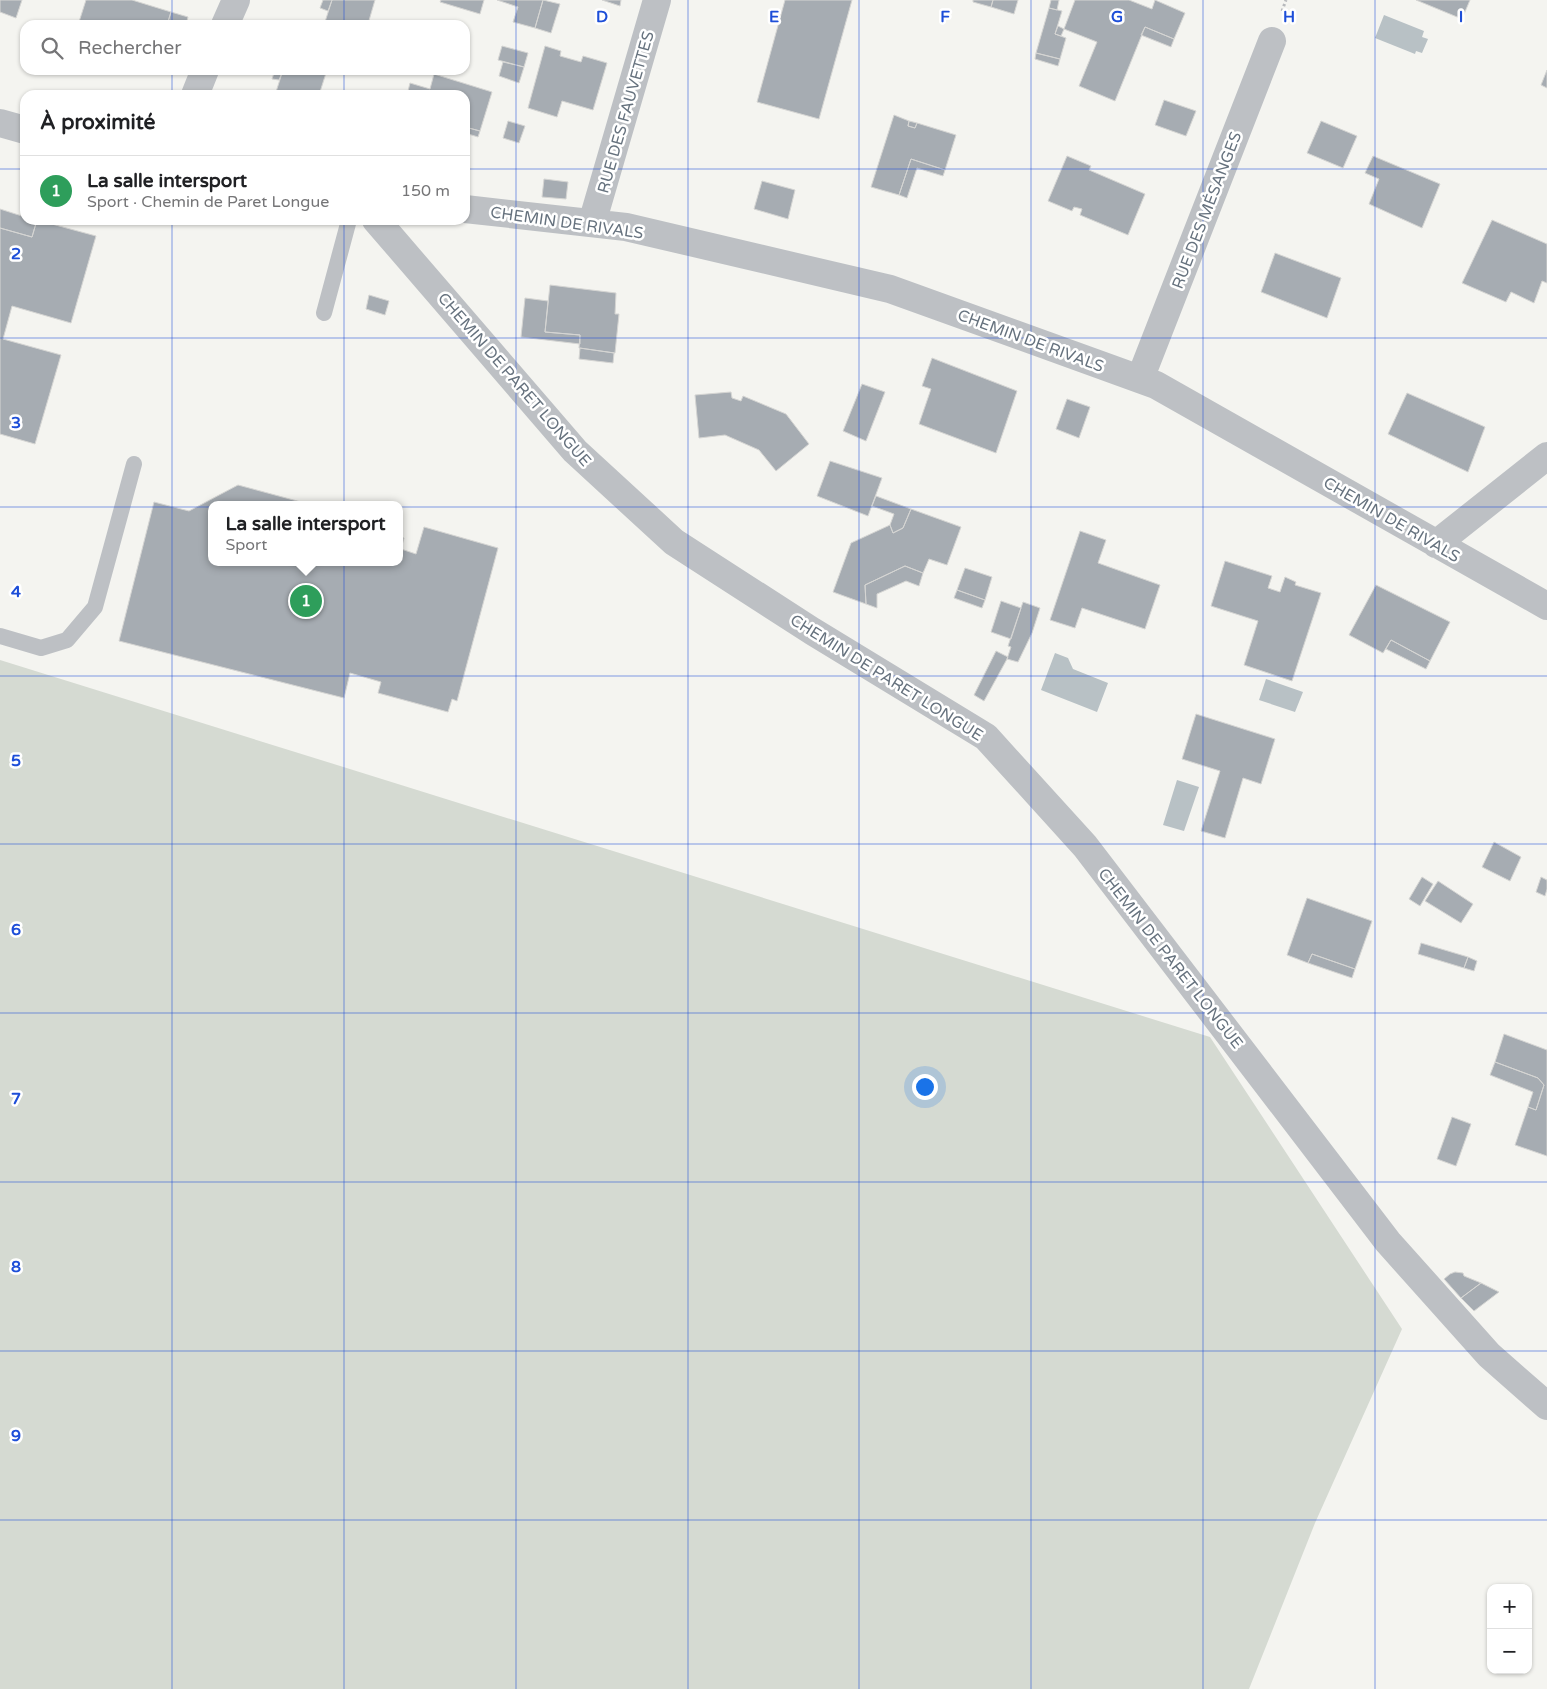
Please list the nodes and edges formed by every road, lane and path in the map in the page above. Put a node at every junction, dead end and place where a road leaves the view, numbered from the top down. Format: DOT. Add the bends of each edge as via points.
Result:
graph roads {
  1 [pos="236,0"];
  2 [pos="657,0"];
  3 [pos="227,20"];
  4 [pos="1272,41"];
  5 [pos="203,75"];
  6 [pos="197,90"];
  7 [pos="0,123"];
  8 [pos="20,129"];
  9 [pos="470,210"];
  10 [pos="592,224"];
  11 [pos="348,225"];
  12 [pos="380,225"];
  13 [pos="324,313"];
  14 [pos="1140,379"];
  15 [pos="1547,456"];
  16 [pos="134,464"];
  17 [pos="1436,544"];
  18 [pos="1547,606"];
  19 [pos="0,636"];
  20 [pos="1547,1406"];
  1 -- 3 [label="street"];
  2 -- 10 [label="street, RUE DES FAUVETTES"];
  4 -- 14 [label="street, RUE DES MÉSANGES"];
  5 -- 6 [label="street"];
  7 -- 8 [label="street"];
  9 -- 10 [label="street, CHEMIN DE RIVALS"];
  10 -- 14 [label="street, CHEMIN DE RIVALS" via="626,227 890,290"];
  11 -- 13 [label="lane"];
  12 -- 20 [label="street, CHEMIN DE PARET LONGUE" via="575,451 674,542 986,737 1085,846 1388,1242 1489,1355"];
  14 -- 17 [label="street, CHEMIN DE RIVALS" via="1156,385"];
  15 -- 17 [label="street"];
  16 -- 19 [label="lane" via="95,607 67,640 50,646 41,648"];
  17 -- 18 [label="street, CHEMIN DE RIVALS"];
}
